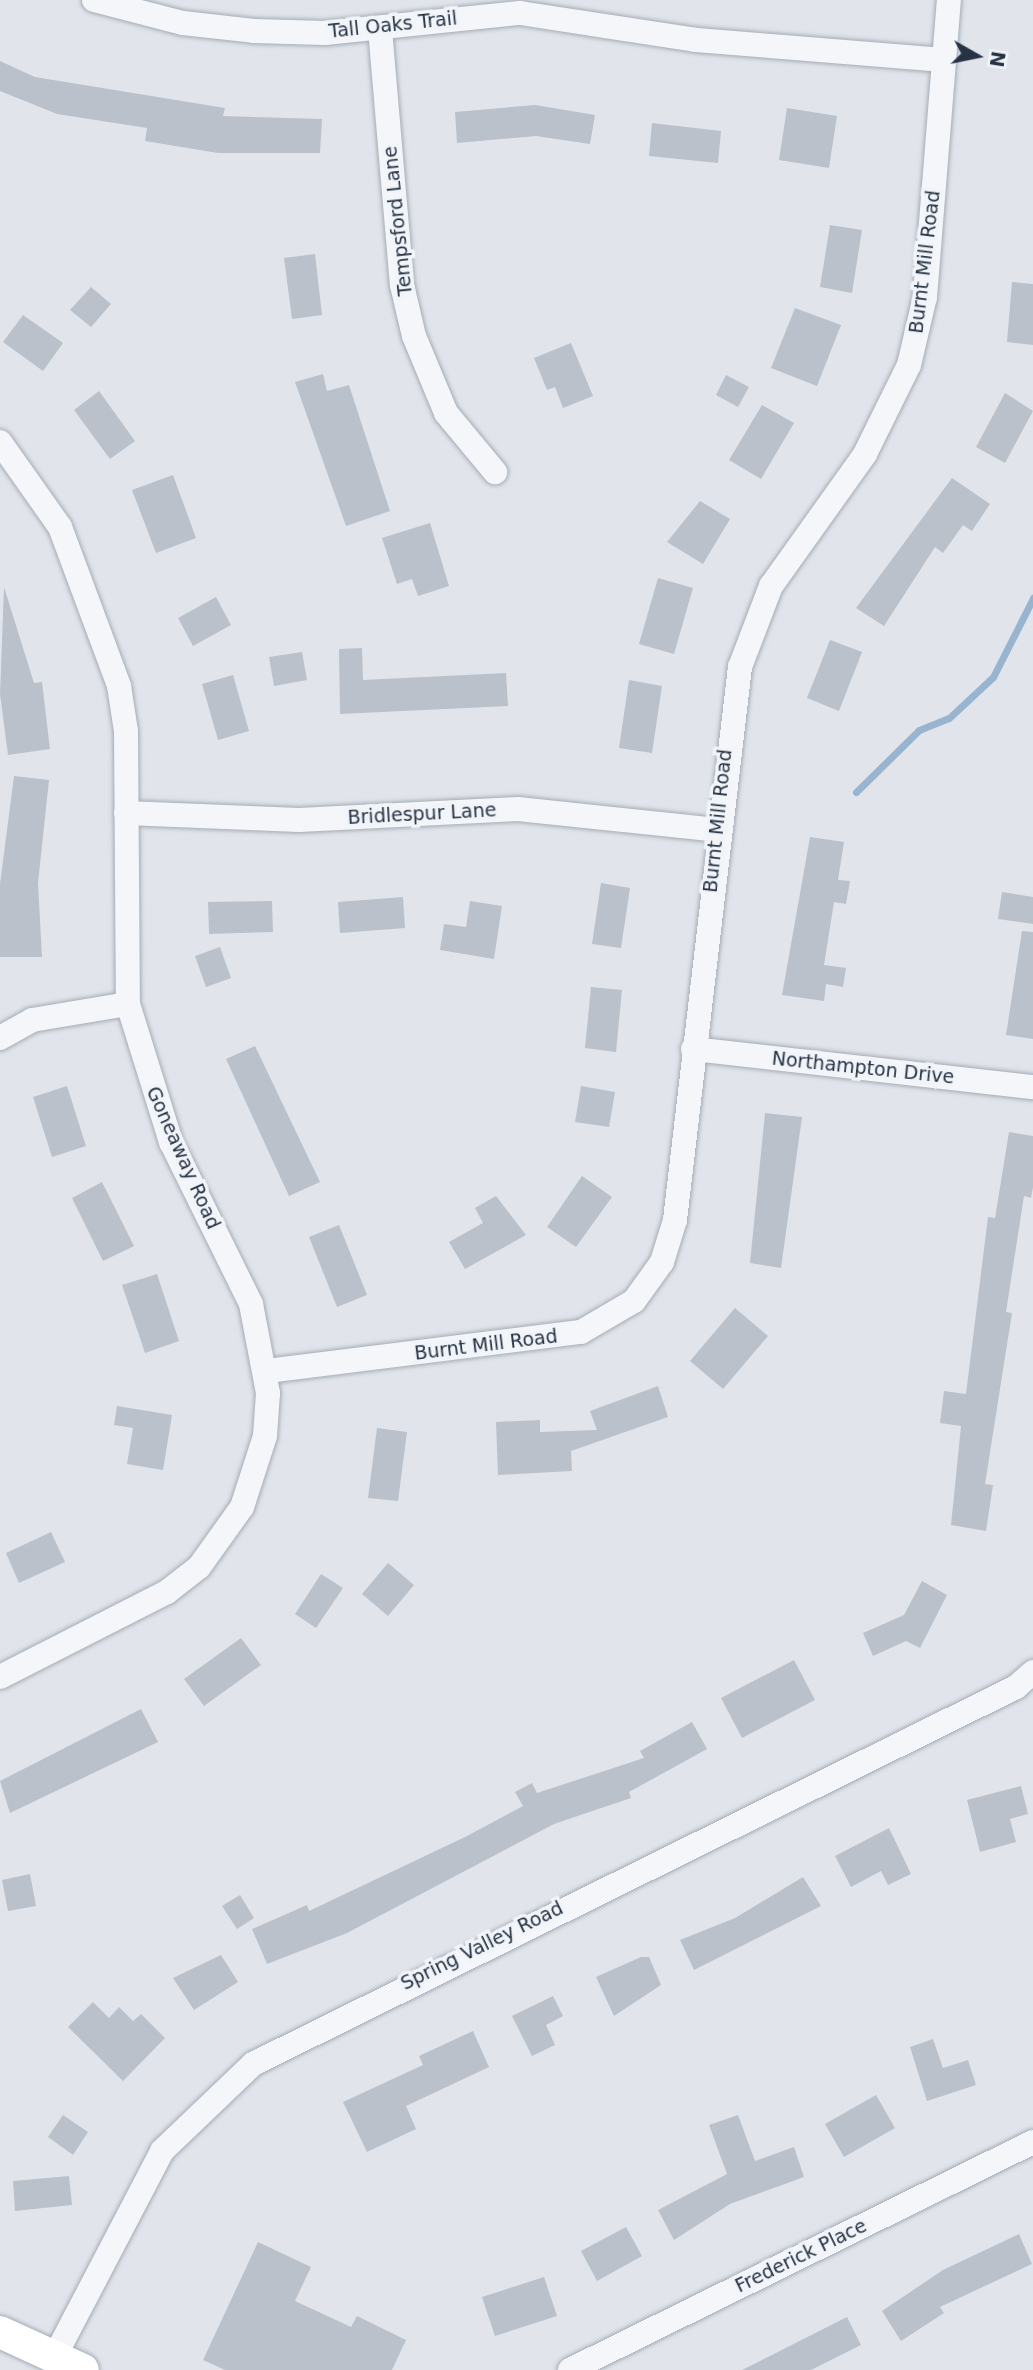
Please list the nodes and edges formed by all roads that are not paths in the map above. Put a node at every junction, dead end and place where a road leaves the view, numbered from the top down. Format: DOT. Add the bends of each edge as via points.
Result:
graph roads {
  1 [pos="94,0"];
  2 [pos="949,0"];
  3 [pos="520,6"];
  4 [pos="380,29"];
  5 [pos="944,60"];
  6 [pos="0,442"];
  7 [pos="495,472"];
  8 [pos="126,813"];
  9 [pos="717,830"];
  10 [pos="128,1004"];
  11 [pos="0,1038"];
  12 [pos="693,1049"];
  13 [pos="1033,1087"];
  14 [pos="267,1371"];
  15 [pos="1033,1672"];
  16 [pos="0,1677"];
  17 [pos="1033,2142"];
  18 [pos="0,2332"];
  19 [pos="55,2356"];
  20 [pos="83,2370"];
  21 [pos="570,2370"];
  1 -- 4 [label="street, Tall Oaks Trail" via="183,23 254,31"];
  2 -- 5 [label="street, Burnt Mill Road"];
  3 -- 4 [label="street, Tall Oaks Trail"];
  3 -- 5 [label="street, Tall Oaks Trail" via="696,40"];
  4 -- 7 [label="street, Tempsford Lane" via="402,285 414,335 446,413"];
  5 -- 9 [label="street, Burnt Mill Road" via="918,337 889,412 801,539 751,629 728,732"];
  6 -- 8 [label="street, Goneaway Road" via="60,527 113,665 126,731"];
  8 -- 9 [label="street, Bridlespur Lane" via="299,820 518,809"];
  8 -- 10 [label="street, Goneaway Road"];
  9 -- 12 [label="street, Burnt Mill Road"];
  10 -- 11 [label="street" via="32,1020"];
  10 -- 14 [label="street, Goneaway Road" via="150,1089 251,1304"];
  12 -- 13 [label="street, Northampton Drive"];
  12 -- 14 [label="street, Burnt Mill Road" via="675,1220 662,1262 634,1301 609,1319 556,1338"];
  14 -- 16 [label="street, Goneaway Road" via="257,1470 242,1507 199,1567 167,1592"];
  15 -- 19 [label="street, Spring Valley Road" via="1016,1687 253,2064 162,2151"];
  17 -- 21 [label="street, Frederick Place"];
  18 -- 19 [label="main road"];
  19 -- 20 [label="main road"];
}
